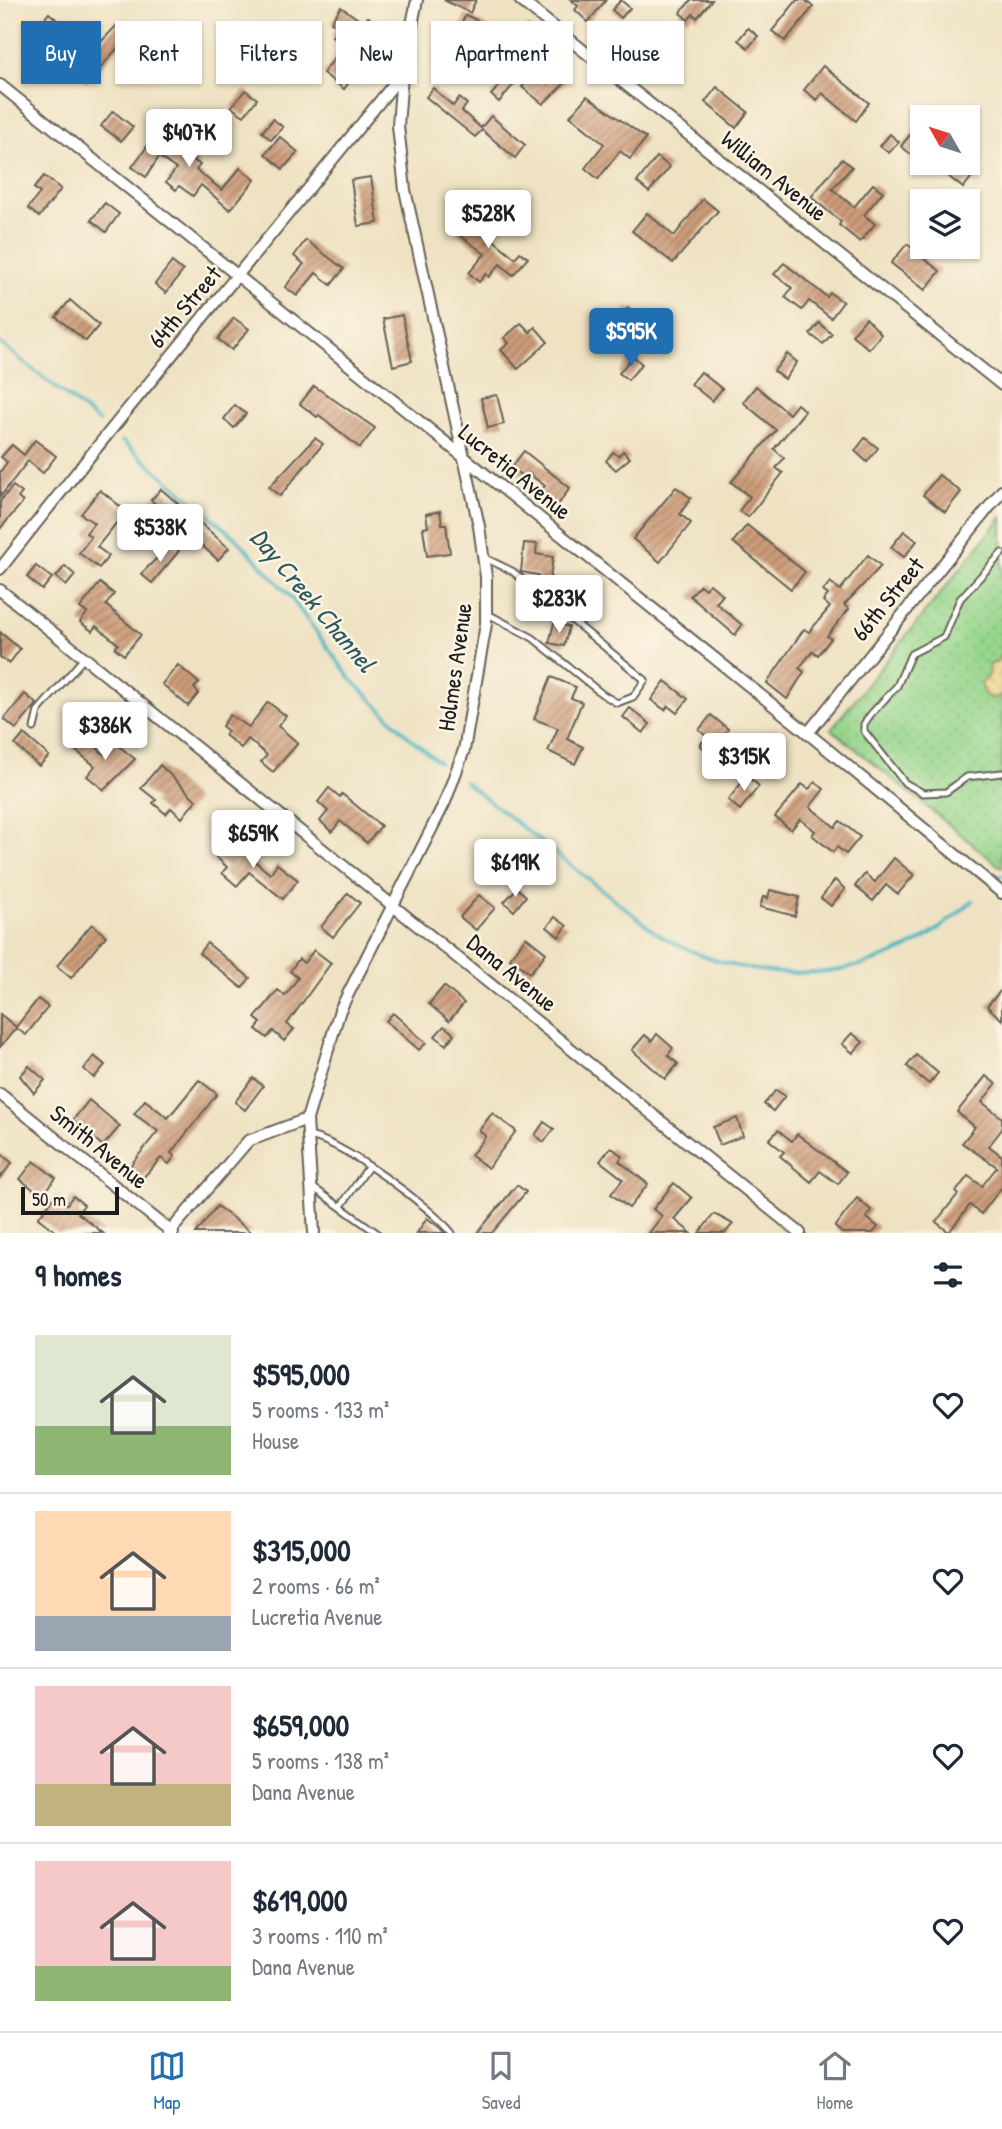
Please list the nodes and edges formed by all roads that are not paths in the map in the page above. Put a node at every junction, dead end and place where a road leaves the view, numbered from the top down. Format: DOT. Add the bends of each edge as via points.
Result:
graph roads {
  1 [pos="417,0"];
  2 [pos="520,0"];
  3 [pos="413,21"];
  4 [pos="394,84"];
  5 [pos="401,84"];
  6 [pos="0,85"];
  7 [pos="238,277"];
  8 [pos="1002,385"];
  9 [pos="465,459"];
  10 [pos="1002,491"];
  11 [pos="1002,553"];
  12 [pos="484,557"];
  13 [pos="0,569"];
  14 [pos="0,590"];
  15 [pos="486,613"];
  16 [pos="85,658"];
  17 [pos="34,728"];
  18 [pos="808,733"];
  19 [pos="1002,774"];
  20 [pos="1002,893"];
  21 [pos="392,903"];
  22 [pos="0,1094"];
  23 [pos="307,1119"];
  24 [pos="308,1136"];
  25 [pos="369,1166"];
  26 [pos="311,1186"];
  27 [pos="341,1206"];
  28 [pos="171,1232"];
  29 [pos="314,1233"];
  30 [pos="377,1233"];
  31 [pos="452,1233"];
  32 [pos="800,1233"];
  1 -- 3 [label="street, Holmes Avenue"];
  2 -- 8 [label="street, William Avenue"];
  4 -- 7 [label="street, 64th Street"];
  5 -- 9 [label="street, Holmes Avenue" via="398,126 405,190"];
  6 -- 7 [label="street, Lucretia Avenue"];
  7 -- 9 [label="street, Lucretia Avenue"];
  7 -- 13 [label="street, 64th Street" via="121,414"];
  9 -- 12 [label="street, Holmes Avenue"];
  9 -- 18 [label="street, Lucretia Avenue"];
  10 -- 18 [label="street, 66th Street"];
  11 -- 19 [label="lane" via="960,599 944,637 911,654 897,686 870,714 864,731 905,783 923,793 946,792 967,777"];
  12 -- 15 [label="street, Holmes Avenue"];
  12 -- 15 [label="lane" via="512,571 645,680 633,696 617,703 533,638"];
  14 -- 16 [label="street, Dana Avenue"];
  15 -- 21 [label="street, Holmes Avenue" via="464,750 445,802"];
  16 -- 17 [label="lane" via="38,711"];
  16 -- 21 [label="street, Dana Avenue"];
  18 -- 20 [label="street, Lucretia Avenue"];
  21 -- 23 [label="street, Holmes Avenue" via="340,1010"];
  21 -- 32 [label="street, Dana Avenue"];
  22 -- 28 [label="street, Smith Avenue"];
  23 -- 24 [label="street, Holmes Avenue"];
  23 -- 28 [label="street" via="248,1141"];
  24 -- 25 [label="lane" via="323,1138"];
  24 -- 26 [label="street, Holmes Avenue"];
  25 -- 27 [label="lane"];
  25 -- 31 [label="lane"];
  26 -- 27 [label="lane"];
  26 -- 29 [label="street, Holmes Avenue"];
  27 -- 30 [label="lane"];
}
